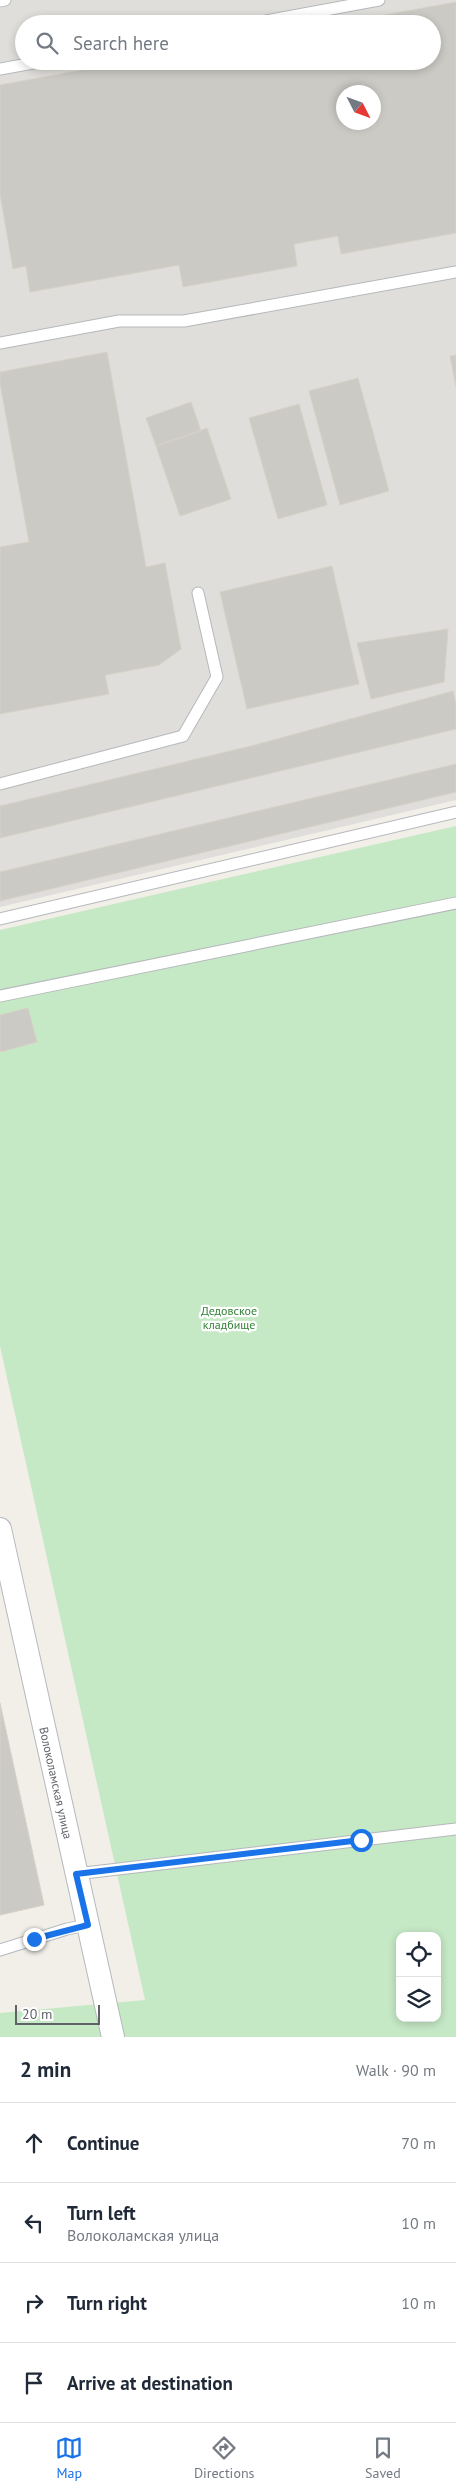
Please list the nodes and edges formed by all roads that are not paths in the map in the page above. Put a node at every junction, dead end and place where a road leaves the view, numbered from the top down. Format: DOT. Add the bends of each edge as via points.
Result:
graph roads {
  1 [pos="5,0"];
  2 [pos="379,0"];
  3 [pos="0,1"];
  4 [pos="298,15"];
  5 [pos="15,66"];
  6 [pos="0,69"];
  7 [pos="456,272"];
  8 [pos="0,343"];
  9 [pos="198,593"];
  10 [pos="0,784"];
  11 [pos="456,812"];
  12 [pos="456,903"];
  13 [pos="0,919"];
  14 [pos="0,996"];
  15 [pos="0,1529"];
  16 [pos="456,1829"];
  17 [pos="76,1874"];
  18 [pos="88,1925"];
  19 [pos="0,1950"];
  20 [pos="113,2037"];
  1 -- 3 [label="lane"];
  2 -- 4 [label="lane"];
  5 -- 6 [label="lane"];
  7 -- 8 [label="lane" via="184,321 120,321"];
  9 -- 10 [label="lane" via="218,677 183,736"];
  11 -- 13 [label="lane"];
  12 -- 14 [label="lane"];
  15 -- 17 [label="street, Волоколамская улица"];
  16 -- 17 [label="lane"];
  17 -- 18 [label="street, Волоколамская улица"];
  18 -- 19 [label="lane"];
  18 -- 20 [label="street, Волоколамская улица"];
}
